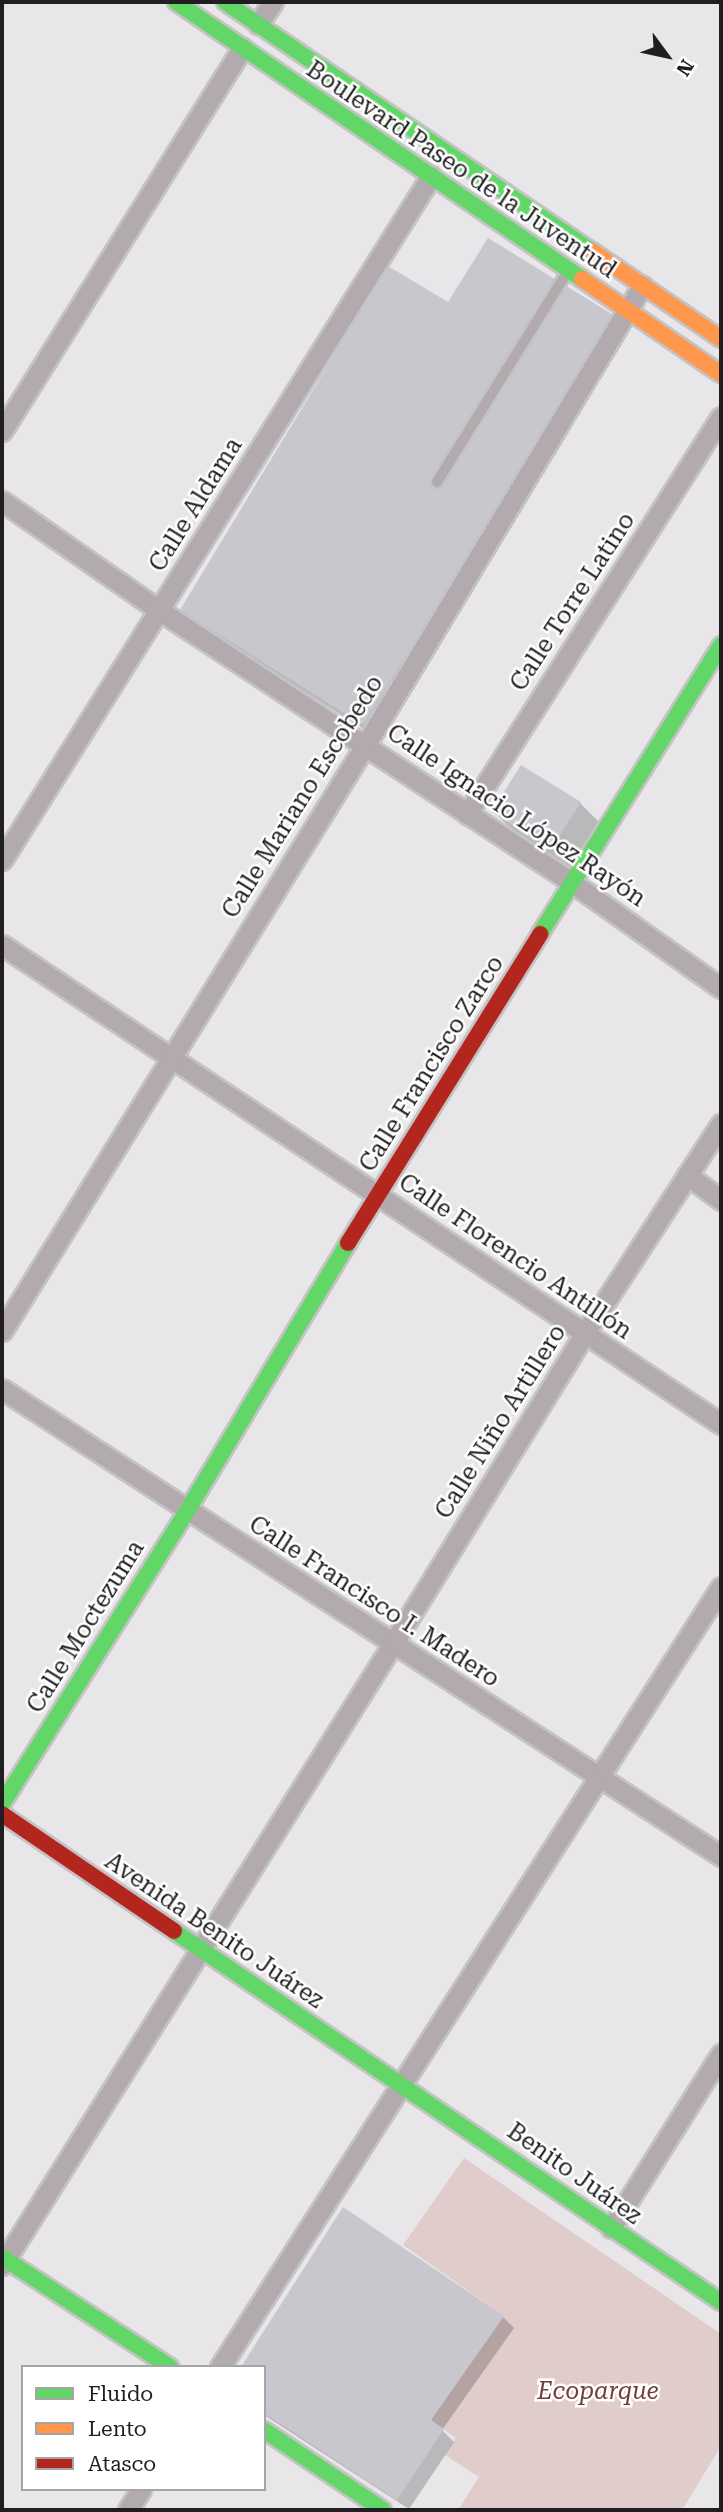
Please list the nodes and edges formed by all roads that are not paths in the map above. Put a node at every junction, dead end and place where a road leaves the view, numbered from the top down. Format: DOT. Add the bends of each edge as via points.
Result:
graph roads {
  1 [pos="176,2"];
  2 [pos="225,2"];
  3 [pos="273,2"];
  4 [pos="258,24"];
  5 [pos="242,48"];
  6 [pos="431,176"];
  7 [pos="582,247"];
  8 [pos="568,271"];
  9 [pos="642,286"];
  10 [pos="626,312"];
  11 [pos="721,339"];
  12 [pos="721,374"];
  13 [pos="721,417"];
  14 [pos="2,430"];
  15 [pos="436,482"];
  16 [pos="2,501"];
  17 [pos="159,610"];
  18 [pos="721,645"];
  19 [pos="366,744"];
  20 [pos="467,814"];
  21 [pos="2,860"];
  22 [pos="574,884"];
  23 [pos="2,945"];
  24 [pos="721,988"];
  25 [pos="172,1058"];
  26 [pos="721,1124"];
  27 [pos="687,1175"];
  28 [pos="377,1194"];
  29 [pos="721,1200"];
  30 [pos="2,1331"];
  31 [pos="584,1334"];
  32 [pos="2,1389"];
  33 [pos="721,1424"];
  34 [pos="187,1511"];
  35 [pos="721,1587"];
  36 [pos="394,1642"];
  37 [pos="598,1779"];
  38 [pos="2,1804"];
  39 [pos="2,1814"];
  40 [pos="721,1856"];
  41 [pos="200,1951"];
  42 [pos="721,2054"];
  43 [pos="403,2083"];
  44 [pos="611,2228"];
  45 [pos="3,2260"];
  46 [pos="721,2302"];
  47 [pos="167,2365"];
  48 [pos="221,2365"];
  49 [pos="266,2431"];
  50 [pos="140,2491"];
  51 [pos="128,2510"];
  52 [pos="383,2510"];
  1 -- 5 [label="street, Boulevard Paseo de la Juventud"];
  2 -- 4 [label="street, Boulevard Paseo de la Juventud"];
  3 -- 4 [label="street"];
  4 -- 7 [label="street, Boulevard Paseo de la Juventud"];
  5 -- 6 [label="street, Boulevard Paseo de la Juventud"];
  5 -- 14 [label="street"];
  6 -- 8 [label="street, Boulevard Paseo de la Juventud"];
  6 -- 17 [label="street, Calle Aldama"];
  7 -- 8 [label="lane"];
  7 -- 9 [label="street, Boulevard Paseo de la Juventud"];
  8 -- 10 [label="street, Boulevard Paseo de la Juventud"];
  8 -- 15 [label="lane"];
  9 -- 10 [label="street, Calle Mariano Escobedo"];
  9 -- 11 [label="street, Boulevard Paseo de la Juventud"];
  10 -- 12 [label="street, Boulevard Paseo de la Juventud"];
  10 -- 19 [label="street, Calle Mariano Escobedo"];
  13 -- 20 [label="street, Calle Torre Latino"];
  16 -- 17 [label="street, Calle Ignacio López Rayón"];
  17 -- 19 [label="street, Calle Ignacio López Rayón"];
  17 -- 21 [label="street, Calle Aldama"];
  18 -- 22 [label="street, Calle Francisco Zarco"];
  19 -- 20 [label="street, Calle Ignacio López Rayón"];
  19 -- 25 [label="street, Calle Mariano Escobedo"];
  20 -- 22 [label="street, Calle Ignacio López Rayón"];
  22 -- 24 [label="street, Calle Ignacio López Rayón"];
  22 -- 28 [label="street, Calle Francisco Zarco"];
  23 -- 25 [label="street, Calle Florencio Antillón"];
  25 -- 28 [label="street, Calle Florencio Antillón"];
  25 -- 30 [label="street, Calle Mariano Escobedo"];
  26 -- 27 [label="street, Calle Niño Artillero"];
  27 -- 29 [label="street"];
  27 -- 31 [label="street, Calle Niño Artillero"];
  28 -- 31 [label="street, Calle Florencio Antillón"];
  28 -- 34 [label="street, Calle Francisco Zarco"];
  31 -- 33 [label="street, Calle Florencio Antillón"];
  31 -- 36 [label="street, Calle Niño Artillero"];
  32 -- 34 [label="street, Calle Francisco I. Madero"];
  34 -- 36 [label="street, Calle Francisco I. Madero"];
  34 -- 38 [label="street, Calle Moctezuma"];
  35 -- 37 [label="street"];
  36 -- 37 [label="street, Calle Francisco I. Madero"];
  36 -- 41 [label="street, Calle Niño Artillero"];
  37 -- 40 [label="street, Calle Francisco I. Madero"];
  37 -- 43 [label="street"];
  39 -- 41 [label="street, Avenida Benito Juárez"];
  41 -- 43 [label="street, Avenida Benito Juárez"];
  41 -- 45 [label="street, Calle Niño Artillero"];
  42 -- 44 [label="street"];
  43 -- 44 [label="street, Benito Juárez"];
  43 -- 48 [label="street"];
  44 -- 46 [label="street, Benito Juárez"];
  45 -- 47 [label="street"];
  49 -- 52 [label="street"];
  50 -- 51 [label="street"];
}
